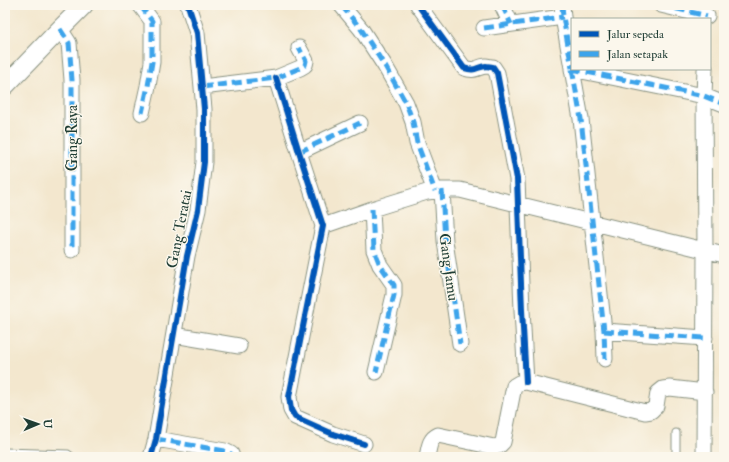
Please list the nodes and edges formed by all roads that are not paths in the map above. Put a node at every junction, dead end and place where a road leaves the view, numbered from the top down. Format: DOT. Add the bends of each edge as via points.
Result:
graph roads {
  1 [pos="84,5"];
  2 [pos="140,5"];
  3 [pos="188,5"];
  4 [pos="341,5"];
  5 [pos="418,5"];
  6 [pos="502,5"];
  7 [pos="661,5"];
  8 [pos="563,11"];
  9 [pos="707,13"];
  10 [pos="511,24"];
  11 [pos="484,28"];
  12 [pos="60,29"];
  13 [pos="299,48"];
  14 [pos="571,63"];
  15 [pos="572,70"];
  16 [pos="577,70"];
  17 [pos="705,70"];
  18 [pos="276,78"];
  19 [pos="5,86"];
  20 [pos="202,87"];
  21 [pos="704,96"];
  22 [pos="724,104"];
  23 [pos="142,113"];
  24 [pos="360,123"];
  25 [pos="299,152"];
  26 [pos="439,190"];
  27 [pos="518,204"];
  28 [pos="372,209"];
  29 [pos="592,222"];
  30 [pos="323,226"];
  31 [pos="72,250"];
  32 [pos="705,250"];
  33 [pos="724,255"];
  34 [pos="604,331"];
  35 [pos="174,335"];
  36 [pos="705,338"];
  37 [pos="460,344"];
  38 [pos="239,346"];
  39 [pos="604,359"];
  40 [pos="376,372"];
  41 [pos="526,382"];
  42 [pos="704,392"];
  43 [pos="676,433"];
  44 [pos="156,439"];
  45 [pos="364,444"];
  46 [pos="5,452"];
  47 [pos="72,457"];
  48 [pos="152,457"];
  49 [pos="232,457"];
  50 [pos="427,457"];
  51 [pos="676,457"];
  52 [pos="704,457"];
  1 -- 12 [label="street"];
  2 -- 23 [label="street" via="152,21 152,62"];
  3 -- 20 [label="street, Gang Teratai" via="197,33"];
  4 -- 26 [label="street, Gang Jamu" via="385,66 406,103 418,143"];
  5 -- 27 [label="street" via="464,68 475,70 485,66 493,67 497,74 517,179"];
  6 -- 10 [label="street"];
  7 -- 9 [label="street"];
  8 -- 10 [label="street"];
  8 -- 14 [label="street"];
  10 -- 11 [label="street"];
  12 -- 19 [label="street"];
  12 -- 31 [label="street, Gang Raya" via="69,43 72,80"];
  13 -- 18 [label="street" via="306,61 305,65"];
  15 -- 29 [label="street"];
  16 -- 21 [label="street"];
  17 -- 21 [label="street"];
  18 -- 20 [label="street"];
  18 -- 25 [label="street"];
  20 -- 35 [label="street, Gang Teratai" via="204,162 198,210 187,256"];
  21 -- 22 [label="street"];
  21 -- 32 [label="street"];
  24 -- 25 [label="street"];
  25 -- 30 [label="street"];
  26 -- 27 [label="street" via="460,190"];
  26 -- 28 [label="street"];
  26 -- 37 [label="street, Gang Jamu"];
  27 -- 29 [label="street"];
  27 -- 41 [label="street"];
  28 -- 30 [label="street"];
  28 -- 40 [label="street" via="374,250 380,265 394,285 394,295"];
  29 -- 32 [label="street"];
  29 -- 34 [label="street"];
  30 -- 45 [label="street" via="289,397 295,417"];
  32 -- 33 [label="street"];
  32 -- 36 [label="street"];
  34 -- 36 [label="street"];
  34 -- 39 [label="street"];
  35 -- 38 [label="street"];
  35 -- 44 [label="street, Gang Teratai"];
  36 -- 42 [label="street"];
  41 -- 42 [label="street" via="645,412 656,406 658,393 663,389"];
  41 -- 50 [label="street" via="514,386 503,442 499,446 438,435 433,437 429,444"];
  42 -- 52 [label="street"];
  43 -- 51 [label="lane"];
  44 -- 48 [label="street, Gang Teratai"];
  44 -- 49 [label="street" via="225,451"];
  46 -- 47 [label="lane" via="68,454"];
}
